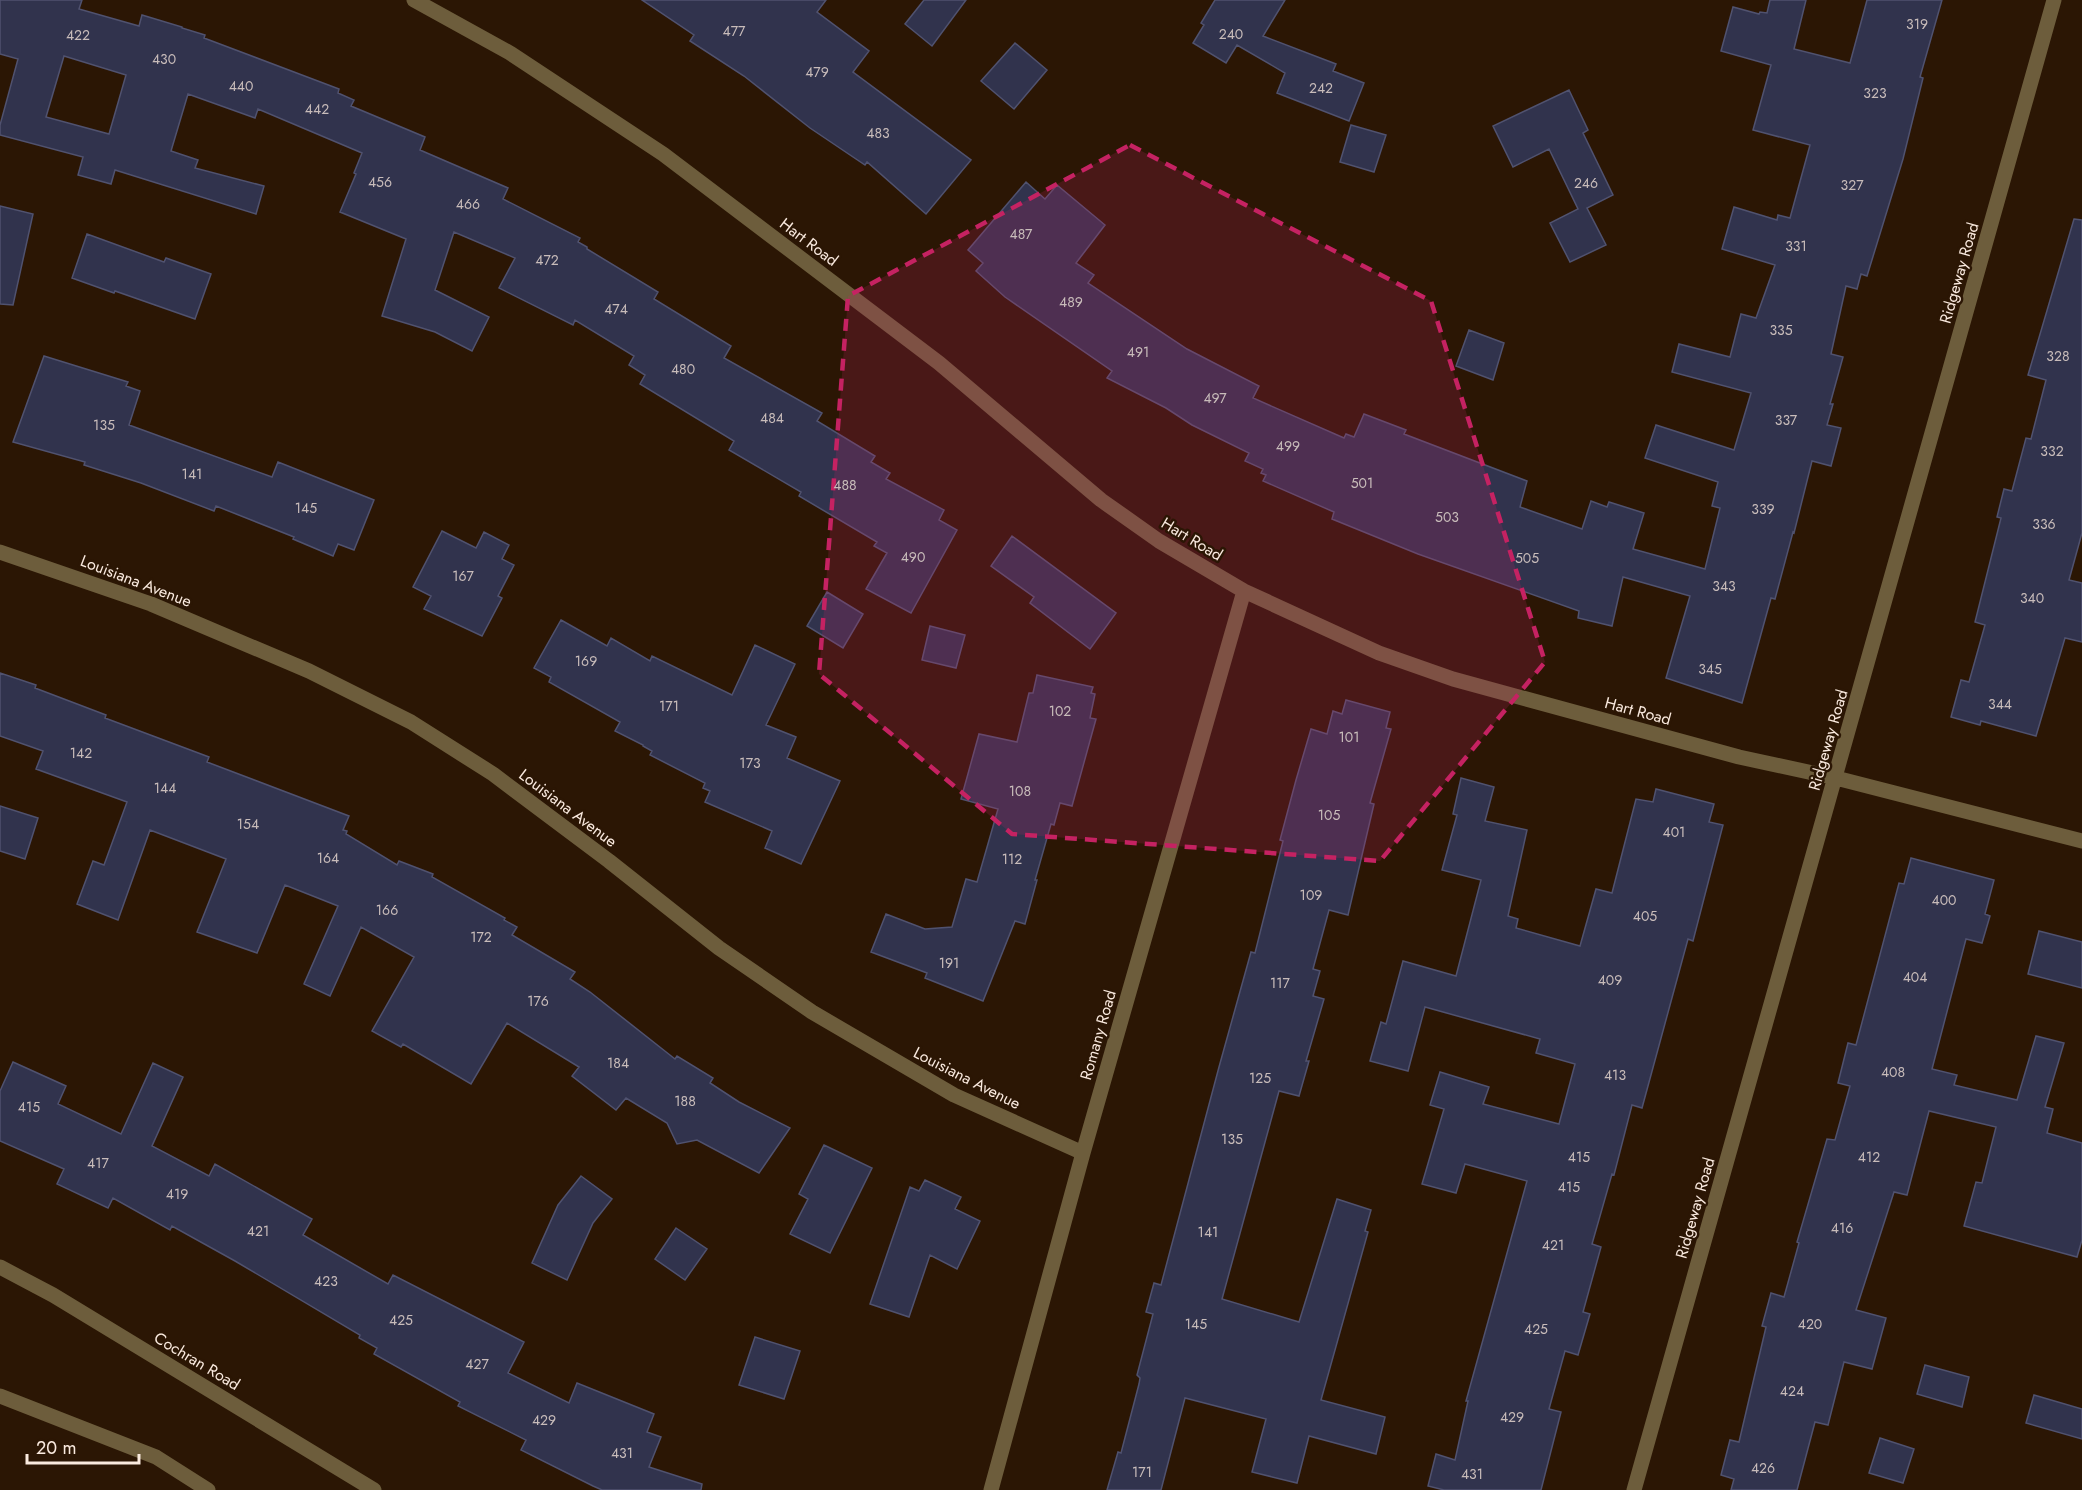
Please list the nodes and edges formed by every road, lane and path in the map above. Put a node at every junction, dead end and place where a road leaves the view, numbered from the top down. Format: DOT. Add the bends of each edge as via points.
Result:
graph roads {
  1 [pos="414,0"];
  2 [pos="2054,0"];
  3 [pos="0,552"];
  4 [pos="1244,591"];
  5 [pos="1836,778"];
  6 [pos="2082,841"];
  7 [pos="1083,1153"];
  8 [pos="0,1267"];
  9 [pos="0,1396"];
  10 [pos="358,1486"];
  11 [pos="208,1490"];
  12 [pos="374,1490"];
  13 [pos="991,1490"];
  14 [pos="1634,1490"];
  1 -- 4 [label="street, Hart Road" via="510,53 663,154 939,363 1101,500 1159,541"];
  2 -- 5 [label="street, Ridgeway Road"];
  3 -- 7 [label="street, Louisiana Avenue" via="152,604 309,671 411,722 493,774 719,948 812,1012 954,1095"];
  4 -- 5 [label="street, Hart Road" via="1379,653 1453,679 1739,758"];
  4 -- 7 [label="street, Romany Road"];
  5 -- 6 [label="street, Hart Road"];
  5 -- 14 [label="street, Ridgeway Road"];
  7 -- 13 [label="street, Romany Road"];
  8 -- 10 [label="street, Cochran Road" via="53,1295"];
  9 -- 11 [label="street" via="156,1457"];
  10 -- 12 [label="street, Cochran Road"];
}
